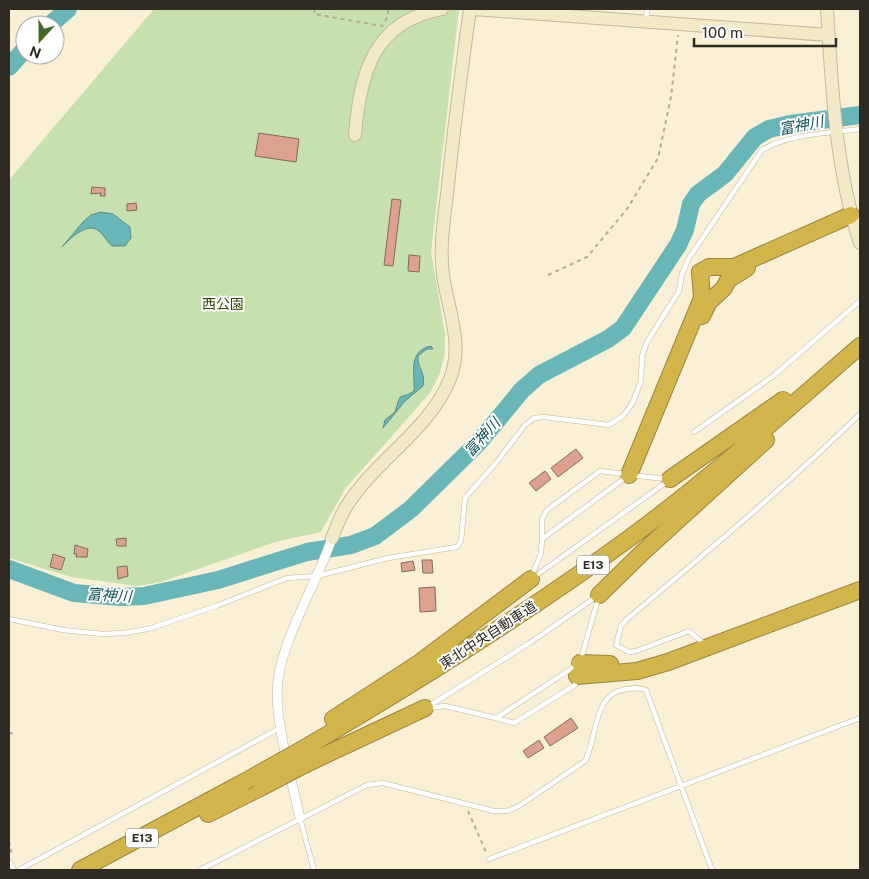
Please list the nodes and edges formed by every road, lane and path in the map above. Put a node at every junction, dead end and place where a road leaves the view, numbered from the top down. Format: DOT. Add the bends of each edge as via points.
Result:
graph roads {
  1 [pos="315,9"];
  2 [pos="388,9"];
  3 [pos="442,9"];
  4 [pos="471,9"];
  5 [pos="647,9"];
  6 [pos="827,9"];
  7 [pos="537,11"];
  8 [pos="646,22"];
  9 [pos="679,25"];
  10 [pos="829,35"];
  11 [pos="860,129"];
  12 [pos="837,131"];
  13 [pos="354,135"];
  14 [pos="851,215"];
  15 [pos="860,243"];
  16 [pos="548,275"];
  17 [pos="860,301"];
  18 [pos="860,333"];
  19 [pos="860,347"];
  20 [pos="860,414"];
  21 [pos="694,432"];
  22 [pos="633,475"];
  23 [pos="670,480"];
  24 [pos="332,538"];
  25 [pos="542,539"];
  26 [pos="317,576"];
  27 [pos="530,579"];
  28 [pos="860,584"];
  29 [pos="860,590"];
  30 [pos="599,595"];
  31 [pos="9,619"];
  32 [pos="702,642"];
  33 [pos="578,670"];
  34 [pos="425,708"];
  35 [pos="496,718"];
  36 [pos="860,718"];
  37 [pos="281,728"];
  38 [pos="9,734"];
  39 [pos="16,734"];
  40 [pos="302,752"];
  41 [pos="682,787"];
  42 [pos="464,803"];
  43 [pos="300,818"];
  44 [pos="103,858"];
  45 [pos="489,859"];
  46 [pos="9,861"];
  47 [pos="14,870"];
  48 [pos="21,870"];
  49 [pos="80,870"];
  50 [pos="200,870"];
  51 [pos="314,870"];
  52 [pos="712,870"];
  1 -- 2 [label="path" via="314,14 382,26"];
  3 -- 13 [label="street" via="407,18 385,39 367,65"];
  4 -- 7 [label="street"];
  4 -- 24 [label="street" via="442,247 443,275 457,353 451,377 426,418 346,507"];
  5 -- 8 [label="lane"];
  6 -- 10 [label="street"];
  7 -- 8 [label="street"];
  8 -- 9 [label="street"];
  9 -- 10 [label="street"];
  9 -- 16 [label="path" via="671,97 658,158 627,209 586,257"];
  10 -- 12 [label="street"];
  11 -- 12 [label="lane"];
  12 -- 14 [label="street"];
  12 -- 26 [label="lane" via="774,143 762,150 689,258 679,291 646,342 641,381 632,404 623,416 609,424 534,418 465,498 461,542 457,547 388,558"];
  14 -- 15 [label="street"];
  14 -- 22 [label="highway" via="821,234 736,273 708,302"];
  14 -- 22 [label="highway" via="734,267 709,267 700,272 702,298"];
  17 -- 21 [label="lane" via="772,377"];
  18 -- 23 [label="highway" via="792,392"];
  19 -- 30 [label="highway" via="751,455"];
  19 -- 40 [label="highway, 東北中央自動車道 / E13" via="633,536 555,592"];
  20 -- 32 [label="lane" via="796,476 626,620 616,645 629,652 636,651 689,631"];
  22 -- 23 [label="lane"];
  22 -- 25 [label="lane"];
  22 -- 25 [label="lane" via="600,471 547,510 542,519"];
  23 -- 27 [label="lane"];
  24 -- 26 [label="street"];
  25 -- 27 [label="lane" via="538,566"];
  26 -- 31 [label="lane" via="287,578 148,629 124,633 63,630"];
  26 -- 37 [label="street" via="282,662 278,680"];
  27 -- 40 [label="highway"];
  28 -- 32 [label="highway"];
  29 -- 33 [label="highway" via="637,671"];
  30 -- 33 [label="lane"];
  30 -- 34 [label="lane"];
  32 -- 33 [label="highway" via="632,665"];
  33 -- 35 [label="lane"];
  33 -- 35 [label="lane" via="575,685 514,723"];
  34 -- 35 [label="lane" via="445,706"];
  34 -- 40 [label="highway"];
  36 -- 41 [label="lane"];
  37 -- 43 [label="street"];
  37 -- 48 [label="lane"];
  38 -- 39 [label="path"];
  40 -- 44 [label="highway, 東北中央自動車道 / E13, bridge" via="243,779 180,818"];
  40 -- 44 [label="highway, bridge" via="262,787 154,840"];
  41 -- 42 [label="lane" via="646,690 641,688 616,690 600,707 585,761 534,796 508,811 494,811"];
  41 -- 45 [label="lane"];
  41 -- 52 [label="lane"];
  42 -- 43 [label="lane" via="384,783 366,785"];
  42 -- 45 [label="path"];
  43 -- 50 [label="lane"];
  43 -- 51 [label="lane"];
  44 -- 49 [label="highway, 東北中央自動車道 / E13"];
  46 -- 47 [label="lane"];
}
